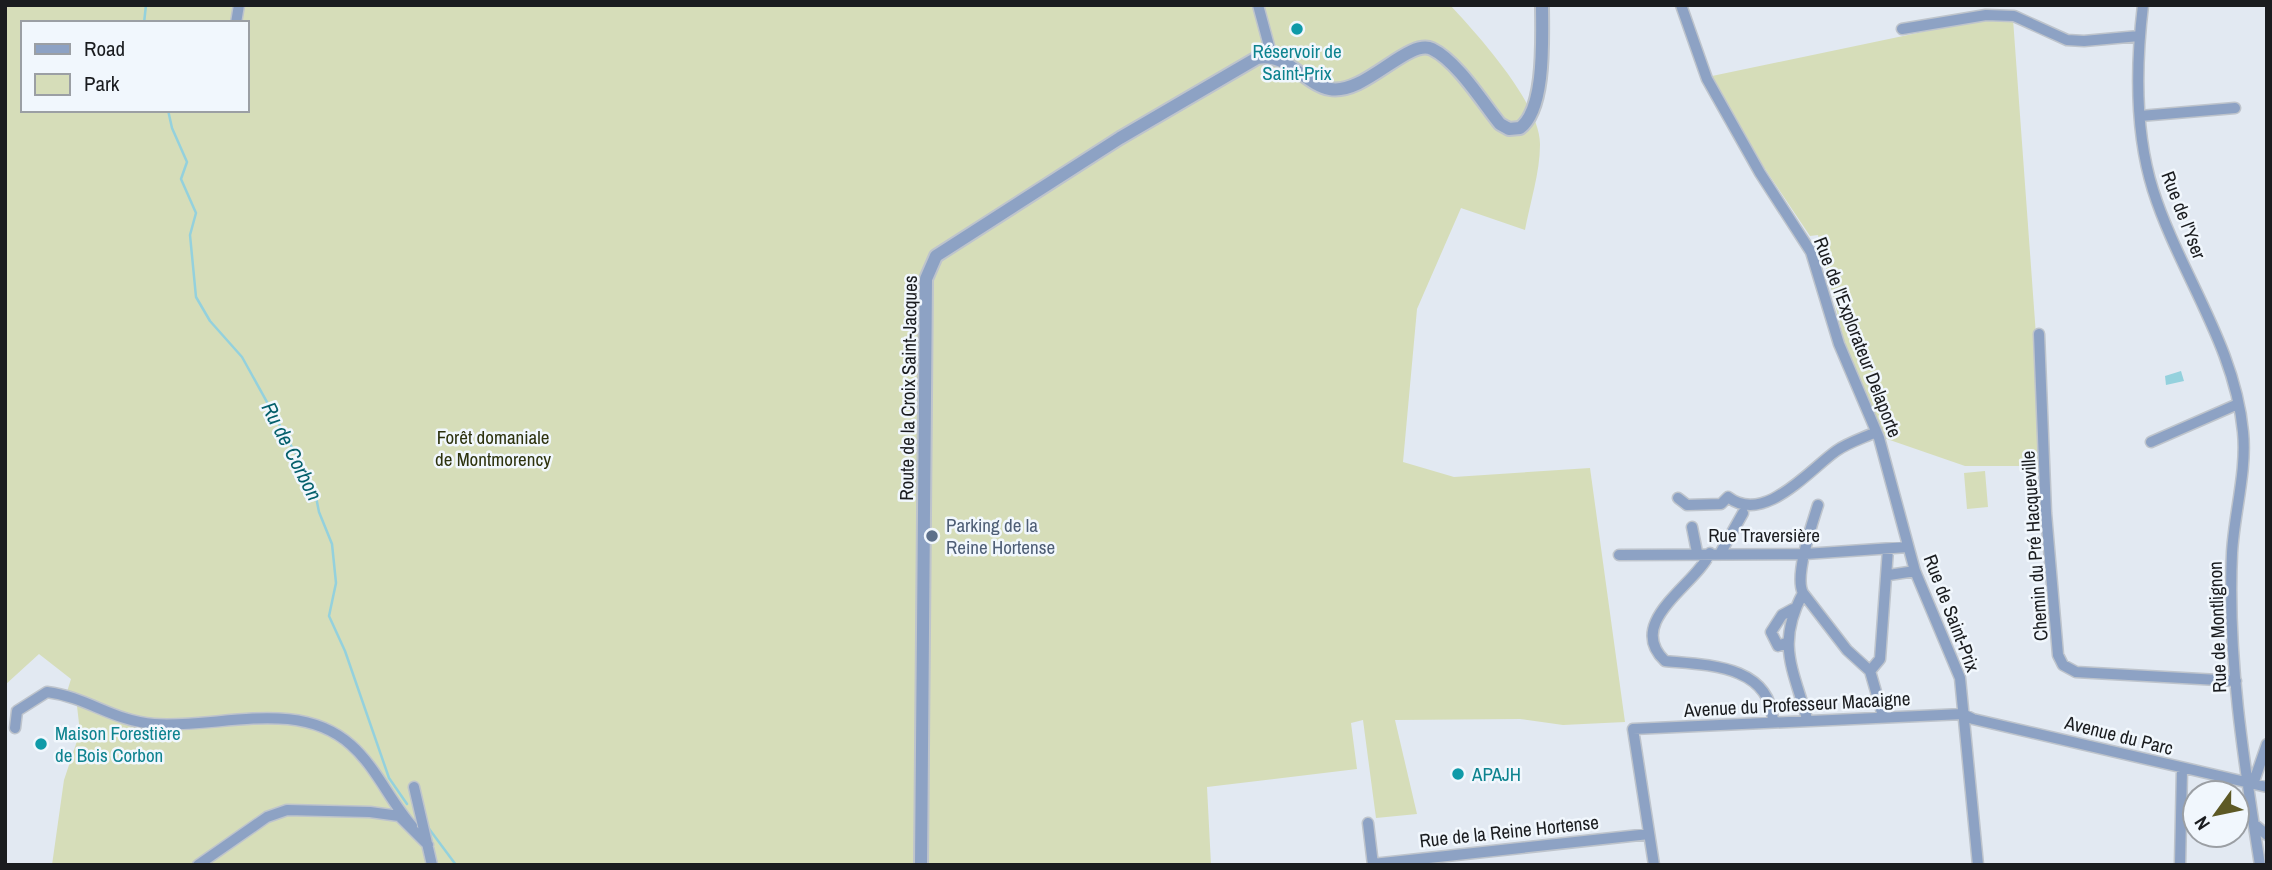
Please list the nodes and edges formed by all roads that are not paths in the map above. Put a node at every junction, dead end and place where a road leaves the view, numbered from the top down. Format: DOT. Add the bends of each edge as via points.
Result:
graph roads {
  1 [pos="1258,5"];
  2 [pos="1542,5"];
  3 [pos="1681,5"];
  4 [pos="2143,5"];
  5 [pos="1902,29"];
  6 [pos="2139,36"];
  7 [pos="1272,57"];
  8 [pos="2235,108"];
  9 [pos="2140,116"];
  10 [pos="2039,334"];
  11 [pos="2235,387"];
  12 [pos="2238,404"];
  13 [pos="1876,432"];
  14 [pos="2151,442"];
  15 [pos="1886,460"];
  16 [pos="1678,498"];
  17 [pos="1818,505"];
  18 [pos="1743,513"];
  19 [pos="1692,527"];
  20 [pos="1908,547"];
  21 [pos="1888,549"];
  22 [pos="1697,552"];
  23 [pos="1721,552"];
  24 [pos="1710,553"];
  25 [pos="1805,554"];
  26 [pos="1619,555"];
  27 [pos="1915,571"];
  28 [pos="1889,575"];
  29 [pos="1803,593"];
  30 [pos="1793,609"];
  31 [pos="1786,643"];
  32 [pos="1870,671"];
  33 [pos="2236,681"];
  34 [pos="1963,715"];
  35 [pos="1883,716"];
  36 [pos="1807,719"];
  37 [pos="1773,721"];
  38 [pos="15,727"];
  39 [pos="2267,744"];
  40 [pos="2182,769"];
  41 [pos="2228,779"];
  42 [pos="2250,779"];
  43 [pos="2251,784"];
  44 [pos="414,787"];
  45 [pos="2267,787"];
  46 [pos="1368,824"];
  47 [pos="2254,824"];
  48 [pos="412,827"];
  49 [pos="1649,834"];
  50 [pos="2267,835"];
  51 [pos="428,845"];
  52 [pos="1373,864"];
  53 [pos="198,865"];
  54 [pos="432,865"];
  55 [pos="920,865"];
  56 [pos="1654,865"];
  57 [pos="1978,865"];
  58 [pos="2180,865"];
  59 [pos="2260,865"];
  1 -- 7 [label="street"];
  2 -- 7 [label="street" via="1536,103 1532,116 1520,128 1500,124 1460,73 1433,50 1410,52 1353,86 1329,89"];
  3 -- 13 [label="street, Rue de l'Explorateur Delaporte" via="1707,79 1811,252 1839,344"];
  4 -- 6 [label="street, Rue de l'Yser"];
  5 -- 6 [label="street" via="1986,15 2014,16 2067,40"];
  6 -- 9 [label="street, Rue de l'Yser"];
  7 -- 55 [label="street, Route de la Croix Saint-Jacques" via="1249,60 1120,138 944,248 929,265"];
  8 -- 9 [label="street"];
  9 -- 11 [label="street, Rue de l'Yser" via="2152,189"];
  10 -- 33 [label="street, Chemin du Pré Hacqueville" via="2046,513 2058,655 2063,665 2076,672"];
  11 -- 12 [label="street, Rue de Montlignon"];
  12 -- 14 [label="street"];
  12 -- 33 [label="street, Rue de Montlignon" via="2243,434 2232,554"];
  13 -- 15 [label="street, Rue de l'Explorateur Delaporte"];
  13 -- 16 [label="street" via="1839,449 1774,502 1736,503 1728,497 1721,504 1687,505"];
  15 -- 20 [label="street, Rue de Saint-Prix"];
  17 -- 25 [label="street"];
  18 -- 23 [label="street"];
  19 -- 22 [label="street"];
  20 -- 21 [label="street, Rue Traversière"];
  20 -- 27 [label="street, Rue de Saint-Prix"];
  21 -- 25 [label="street, Rue Traversière"];
  21 -- 28 [label="street"];
  22 -- 24 [label="street, Rue Traversière"];
  22 -- 26 [label="street, Rue Traversière"];
  23 -- 24 [label="street, Rue Traversière"];
  23 -- 25 [label="street, Rue Traversière"];
  24 -- 37 [label="street" via="1659,612 1654,649 1665,661 1739,672 1772,702"];
  25 -- 29 [label="street"];
  27 -- 28 [label="street"];
  27 -- 34 [label="street, Rue de Saint-Prix" via="1960,678"];
  28 -- 32 [label="street" via="1880,659"];
  29 -- 30 [label="street"];
  29 -- 32 [label="street" via="1847,650"];
  30 -- 31 [label="street"];
  30 -- 31 [label="street" via="1782,615 1771,632 1778,646"];
  31 -- 36 [label="street"];
  32 -- 35 [label="street"];
  33 -- 42 [label="street, Rue de Montlignon"];
  34 -- 35 [label="street, Avenue du Professeur Macaigne"];
  34 -- 40 [label="street, Avenue du Parc"];
  34 -- 57 [label="street, Rue de Saint-Prix"];
  35 -- 36 [label="street, Avenue du Professeur Macaigne"];
  36 -- 37 [label="street, Avenue du Professeur Macaigne"];
  37 -- 49 [label="street, Avenue du Professeur Macaigne" via="1633,729"];
  38 -- 48 [label="street" via="18,711 47,692 73,696 110,714 151,724 301,719 351,744"];
  39 -- 43 [label="street"];
  40 -- 41 [label="street, Avenue du Parc"];
  40 -- 58 [label="street"];
  43 -- 45 [label="street, Avenue du Parc"];
  43 -- 47 [label="street, Rue de Montlignon"];
  44 -- 51 [label="street"];
  46 -- 52 [label="street"];
  47 -- 50 [label="street"];
  47 -- 59 [label="street, Rue de Montlignon"];
  48 -- 51 [label="street"];
  48 -- 53 [label="street" via="400,816 287,810 267,817"];
  49 -- 52 [label="street, Rue de la Reine Hortense"];
  49 -- 56 [label="street"];
  51 -- 54 [label="street"];
}
